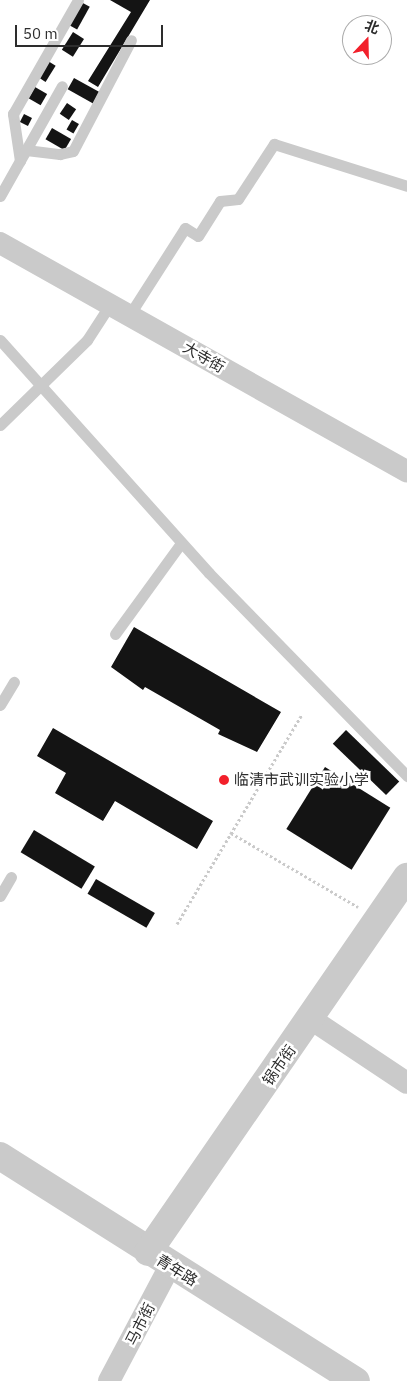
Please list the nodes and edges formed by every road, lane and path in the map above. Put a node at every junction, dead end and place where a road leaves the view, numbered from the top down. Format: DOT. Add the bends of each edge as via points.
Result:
graph roads {
  1 [pos="78,0"];
  2 [pos="131,40"];
  3 [pos="62,86"];
  4 [pos="23,156"];
  5 [pos="407,186"];
  6 [pos="0,196"];
  7 [pos="0,243"];
  8 [pos="121,309"];
  9 [pos="0,340"];
  10 [pos="39,387"];
  11 [pos="0,425"];
  12 [pos="406,468"];
  13 [pos="182,543"];
  14 [pos="115,634"];
  15 [pos="14,682"];
  16 [pos="0,705"];
  17 [pos="302,714"];
  18 [pos="407,776"];
  19 [pos="231,833"];
  20 [pos="11,877"];
  21 [pos="407,877"];
  22 [pos="0,896"];
  23 [pos="379,919"];
  24 [pos="177,924"];
  25 [pos="311,1019"];
  26 [pos="407,1083"];
  27 [pos="0,1156"];
  28 [pos="159,1259"];
  29 [pos="109,1381"];
  30 [pos="356,1381"];
  1 -- 4 [label="lane" via="13,114"];
  2 -- 4 [label="lane" via="73,151"];
  3 -- 4 [label="lane"];
  4 -- 6 [label="lane"];
  5 -- 8 [label="lane" via="274,144 238,199 220,201 198,236 185,228"];
  7 -- 8 [label="street, 大寺街"];
  8 -- 10 [label="lane"];
  8 -- 12 [label="street, 大寺街"];
  9 -- 10 [label="lane"];
  10 -- 11 [label="lane"];
  10 -- 13 [label="lane"];
  13 -- 14 [label="lane"];
  13 -- 18 [label="lane"];
  15 -- 16 [label="lane"];
  17 -- 19 [label="path"];
  19 -- 23 [label="path"];
  19 -- 24 [label="path"];
  20 -- 22 [label="lane"];
  21 -- 23 [label="street, 锅市街"];
  23 -- 25 [label="street, 锅市街"];
  25 -- 26 [label="street"];
  25 -- 28 [label="street, 锅市街"];
  27 -- 28 [label="street, 青年路"];
  28 -- 29 [label="street, 马市街"];
  28 -- 30 [label="street, 青年路"];
}
